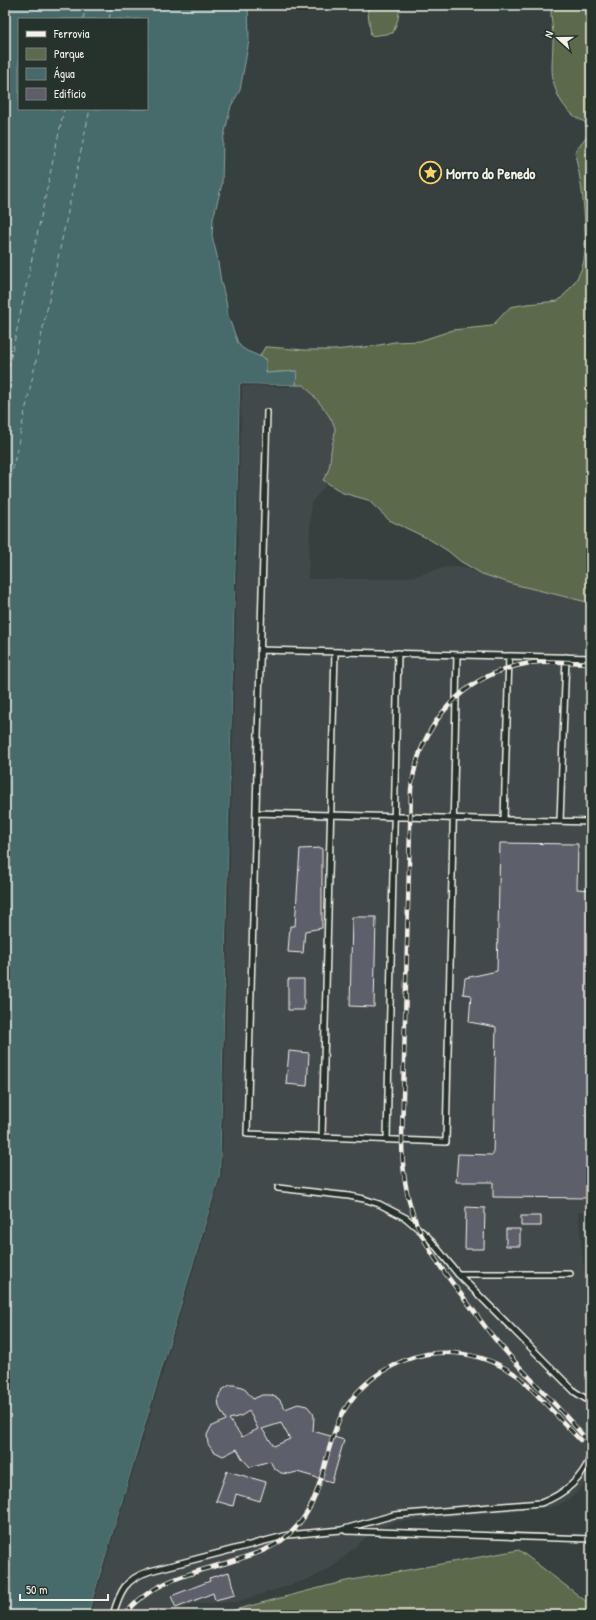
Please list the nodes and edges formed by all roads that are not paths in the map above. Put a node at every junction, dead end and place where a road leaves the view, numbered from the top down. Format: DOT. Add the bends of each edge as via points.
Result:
graph roads {
  1 [pos="267,412"];
  2 [pos="260,650"];
  3 [pos="335,652"];
  4 [pos="398,653"];
  5 [pos="457,655"];
  6 [pos="509,656"];
  7 [pos="566,658"];
  8 [pos="591,658"];
  9 [pos="256,813"];
  10 [pos="331,815"];
  11 [pos="394,817"];
  12 [pos="453,818"];
  13 [pos="504,820"];
  14 [pos="560,821"];
  15 [pos="591,822"];
  16 [pos="322,1137"];
  17 [pos="387,1139"];
  18 [pos="278,1188"];
  19 [pos="458,1274"];
  20 [pos="570,1274"];
  21 [pos="591,1402"];
  22 [pos="591,1456"];
  23 [pos="341,1530"];
  24 [pos="591,1539"];
  25 [pos="113,1615"];
  1 -- 2 [label="lane"];
  2 -- 3 [label="lane"];
  2 -- 9 [label="lane"];
  3 -- 4 [label="lane"];
  3 -- 10 [label="lane"];
  4 -- 5 [label="lane"];
  4 -- 11 [label="lane"];
  5 -- 6 [label="lane"];
  5 -- 12 [label="lane"];
  6 -- 7 [label="lane"];
  6 -- 13 [label="lane"];
  7 -- 8 [label="lane"];
  7 -- 14 [label="lane"];
  9 -- 10 [label="lane"];
  9 -- 16 [label="lane" via="247,1134"];
  10 -- 11 [label="lane"];
  10 -- 16 [label="lane"];
  11 -- 12 [label="lane"];
  11 -- 17 [label="lane"];
  12 -- 13 [label="lane"];
  12 -- 17 [label="lane" via="446,1142"];
  13 -- 14 [label="lane"];
  14 -- 15 [label="lane"];
  16 -- 17 [label="lane"];
  18 -- 19 [label="lane" via="349,1196 374,1202 394,1211 418,1227"];
  19 -- 20 [label="lane"];
  19 -- 21 [label="lane" via="575,1392"];
  22 -- 23 [label="lane" via="584,1471 570,1487 542,1503 394,1515"];
  23 -- 24 [label="lane"];
  23 -- 25 [label="lane" via="288,1535 140,1574 124,1587"];
}
